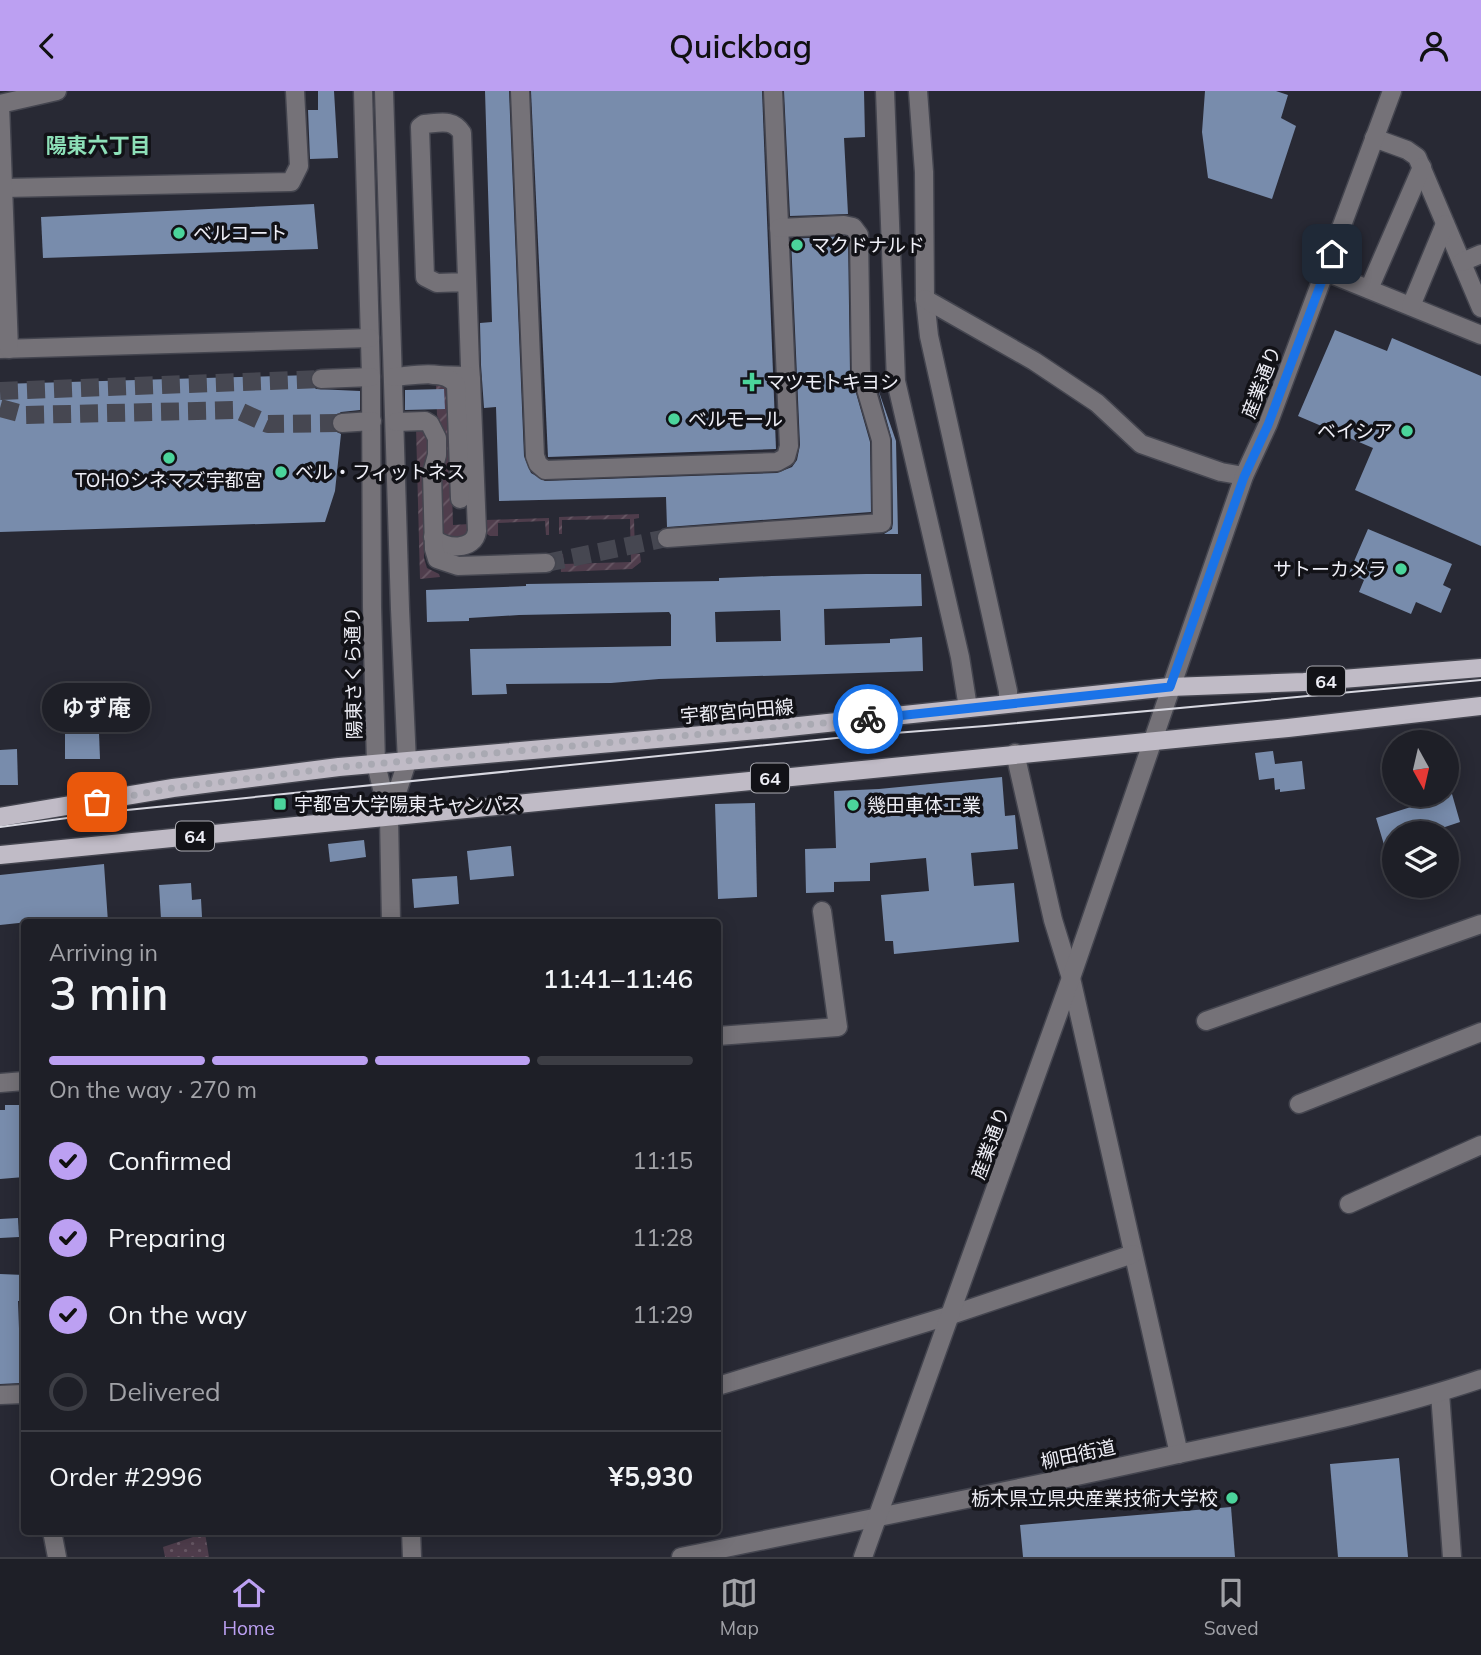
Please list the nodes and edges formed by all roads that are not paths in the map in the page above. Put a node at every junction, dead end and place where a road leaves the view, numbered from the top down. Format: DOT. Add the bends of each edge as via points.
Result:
graph roads {
  1 [pos="57,91"];
  2 [pos="295,91"];
  3 [pos="363,91"];
  4 [pos="384,91"];
  5 [pos="520,91"];
  6 [pos="772,91"];
  7 [pos="885,91"];
  8 [pos="918,91"];
  9 [pos="1392,91"];
  10 [pos="1374,138"];
  11 [pos="1422,167"];
  12 [pos="4,188"];
  13 [pos="1445,224"];
  14 [pos="779,228"];
  15 [pos="1481,254"];
  16 [pos="1462,262"];
  17 [pos="1326,272"];
  18 [pos="467,282"];
  19 [pos="1369,289"];
  20 [pos="925,299"];
  21 [pos="1411,306"];
  22 [pos="1481,308"];
  23 [pos="1481,335"];
  24 [pos="370,338"];
  25 [pos="4,349"];
  26 [pos="468,374"];
  27 [pos="433,375"];
  28 [pos="371,377"];
  29 [pos="394,377"];
  30 [pos="321,379"];
  31 [pos="372,421"];
  32 [pos="396,422"];
  33 [pos="342,423"];
  34 [pos="1244,477"];
  35 [pos="460,499"];
  36 [pos="433,537"];
  37 [pos="667,538"];
  38 [pos="546,563"];
  39 [pos="1481,668"];
  40 [pos="1170,687"];
  41 [pos="1008,703"];
  42 [pos="1481,706"];
  43 [pos="968,708"];
  44 [pos="1152,741"];
  45 [pos="1015,753"];
  46 [pos="407,762"];
  47 [pos="376,764"];
  48 [pos="0,817"];
  49 [pos="389,817"];
  50 [pos="0,855"];
  51 [pos="822,911"];
  52 [pos="391,919"];
  53 [pos="1481,924"];
  54 [pos="1071,978"];
  55 [pos="1206,1021"];
  56 [pos="1481,1031"];
  57 [pos="721,1036"];
  58 [pos="21,1081"];
  59 [pos="0,1083"];
  60 [pos="1299,1104"];
  61 [pos="1481,1145"];
  62 [pos="1349,1204"];
  63 [pos="1133,1254"];
  64 [pos="951,1315"];
  65 [pos="1481,1379"];
  66 [pos="721,1386"];
  67 [pos="1440,1393"];
  68 [pos="21,1394"];
  69 [pos="0,1395"];
  70 [pos="1179,1454"];
  71 [pos="877,1517"];
  72 [pos="53,1535"];
  73 [pos="411,1535"];
  74 [pos="57,1557"];
  75 [pos="412,1557"];
  76 [pos="681,1557"];
  77 [pos="863,1557"];
  78 [pos="1452,1557"];
  1 -- 12 [label="street" via="0,104"];
  2 -- 12 [label="street" via="299,166 290,182"];
  3 -- 24 [label="street, 陽東さくら通り"];
  4 -- 29 [label="street"];
  5 -- 14 [label="street" via="535,456 545,470 777,462 786,457"];
  6 -- 14 [label="street"];
  7 -- 43 [label="street" via="896,381"];
  8 -- 20 [label="street"];
  9 -- 10 [label="street, 産業通り"];
  10 -- 11 [label="street" via="1407,150"];
  10 -- 17 [label="street, 産業通り"];
  11 -- 13 [label="street"];
  11 -- 19 [label="street"];
  12 -- 25 [label="street"];
  13 -- 16 [label="street"];
  13 -- 21 [label="street"];
  14 -- 37 [label="street" via="844,225 859,235 861,372 881,440 882,523"];
  15 -- 16 [label="street"];
  16 -- 22 [label="street"];
  17 -- 19 [label="street"];
  17 -- 34 [label="street, 産業通り"];
  18 -- 18 [label="street" via="462,133 452,122 424,124 420,127 425,277 437,283"];
  18 -- 26 [label="street"];
  19 -- 21 [label="street"];
  20 -- 34 [label="street" via="1097,403 1141,444"];
  20 -- 41 [label="street" via="929,336"];
  21 -- 23 [label="street"];
  24 -- 25 [label="street"];
  24 -- 28 [label="street, 陽東さくら通り"];
  26 -- 27 [label="street"];
  26 -- 36 [label="street" via="476,537 471,543 445,547"];
  27 -- 29 [label="street"];
  27 -- 35 [label="street" via="456,385"];
  28 -- 30 [label="street"];
  28 -- 31 [label="street, 陽東さくら通り"];
  29 -- 32 [label="street"];
  31 -- 33 [label="street"];
  31 -- 47 [label="street, 陽東さくら通り"];
  32 -- 36 [label="street" via="425,421 437,438 432,473"];
  32 -- 46 [label="street"];
  34 -- 40 [label="street, 産業通り"];
  36 -- 38 [label="street" via="437,559 446,563"];
  39 -- 40 [label="main road, 宇都宮向田線 / 64"];
  40 -- 41 [label="main road, 宇都宮向田線 / 64"];
  40 -- 44 [label="street, 産業通り"];
  41 -- 43 [label="main road, 宇都宮向田線 / 64"];
  42 -- 44 [label="main road, 64"];
  43 -- 46 [label="main road, 宇都宮向田線 / 64"];
  44 -- 45 [label="main road, 64"];
  44 -- 54 [label="street, 産業通り"];
  45 -- 49 [label="main road, 64"];
  45 -- 54 [label="street" via="1053,921"];
  46 -- 47 [label="main road, 宇都宮向田線 / 64"];
  46 -- 49 [label="street"];
  47 -- 48 [label="main road, 宇都宮向田線 / 64" via="173,788"];
  47 -- 49 [label="street, 陽東さくら通り"];
  49 -- 50 [label="main road, 64"];
  49 -- 52 [label="street"];
  51 -- 57 [label="street" via="838,1027"];
  53 -- 55 [label="street"];
  54 -- 63 [label="street"];
  54 -- 64 [label="street, 産業通り"];
  56 -- 60 [label="street"];
  58 -- 59 [label="street"];
  61 -- 62 [label="street"];
  63 -- 64 [label="street"];
  63 -- 70 [label="street"];
  64 -- 66 [label="street"];
  64 -- 71 [label="street, 産業通り"];
  65 -- 67 [label="street, 柳田街道"];
  67 -- 70 [label="street, 柳田街道"];
  67 -- 78 [label="street"];
  68 -- 69 [label="street"];
  70 -- 71 [label="street, 柳田街道"];
  71 -- 76 [label="street, 柳田街道"];
  71 -- 77 [label="street, 産業通り"];
  72 -- 74 [label="street"];
  73 -- 75 [label="street"];
}
